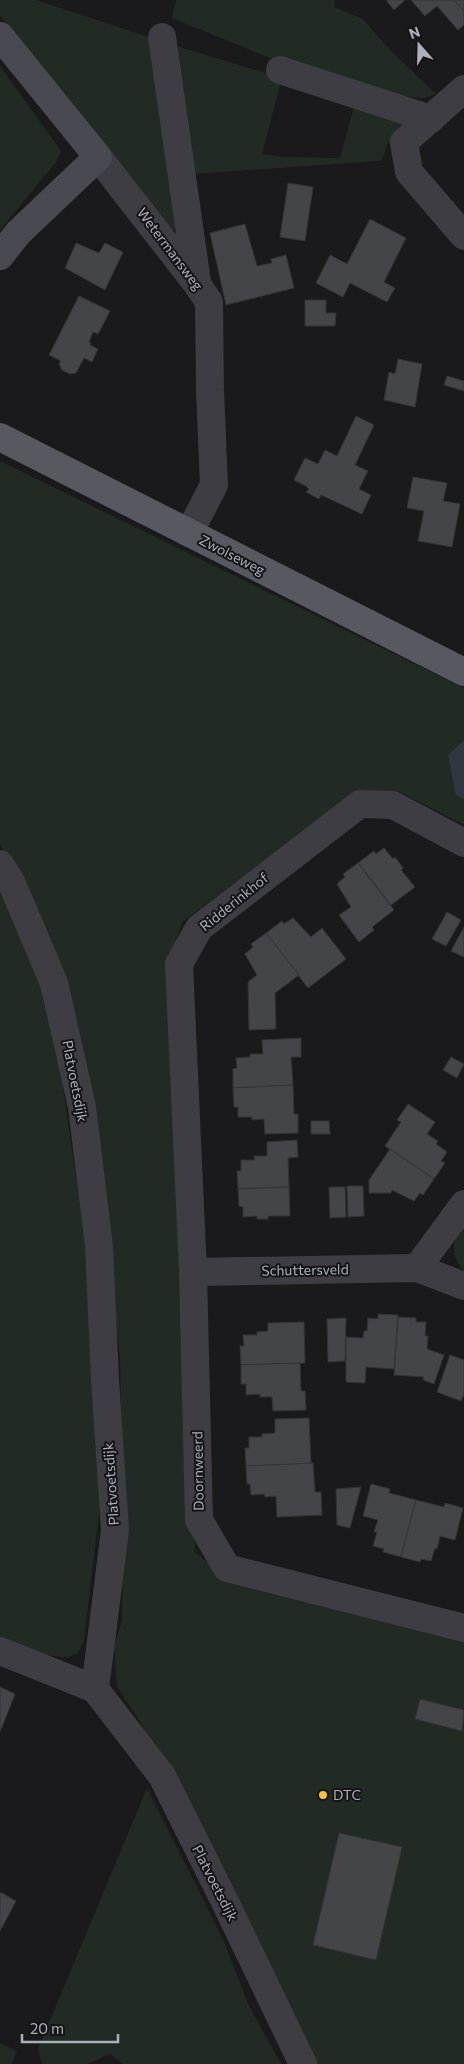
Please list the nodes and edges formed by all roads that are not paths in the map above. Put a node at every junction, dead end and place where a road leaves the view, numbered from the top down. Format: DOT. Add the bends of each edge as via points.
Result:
graph roads {
  1 [pos="0,36"];
  2 [pos="162,37"];
  3 [pos="280,70"];
  4 [pos="464,90"];
  5 [pos="431,119"];
  6 [pos="98,156"];
  7 [pos="464,236"];
  8 [pos="0,256"];
  9 [pos="197,284"];
  10 [pos="0,437"];
  11 [pos="189,533"];
  12 [pos="464,672"];
  13 [pos="464,843"];
  14 [pos="0,864"];
  15 [pos="464,1204"];
  16 [pos="417,1268"];
  17 [pos="193,1272"];
  18 [pos="464,1286"];
  19 [pos="464,1628"];
  20 [pos="0,1651"];
  21 [pos="95,1688"];
  22 [pos="303,2064"];
  1 -- 6 [label="street, Wetermansweg"];
  2 -- 9 [label="street"];
  3 -- 5 [label="street"];
  4 -- 5 [label="street"];
  5 -- 7 [label="street" via="404,142 409,172"];
  6 -- 8 [label="street" via="18,233"];
  6 -- 9 [label="street, Wetermansweg"];
  9 -- 11 [label="street, Wetermansweg" via="209,302 214,484"];
  10 -- 11 [label="main road, Zwolseweg"];
  11 -- 12 [label="main road, Zwolseweg"];
  13 -- 17 [label="street, Ridderinkhof" via="393,805 360,804 199,928 180,964"];
  14 -- 21 [label="street, Platvoetsdijk" via="12,884 54,983 82,1107 99,1246 115,1530"];
  15 -- 16 [label="street"];
  16 -- 17 [label="street, Schuttersveld"];
  16 -- 18 [label="street, Schuttersveld"];
  17 -- 19 [label="street, Doornweerd" via="199,1520 227,1568"];
  20 -- 21 [label="street"];
  21 -- 22 [label="street, Platvoetsdijk" via="162,1776"];
}
